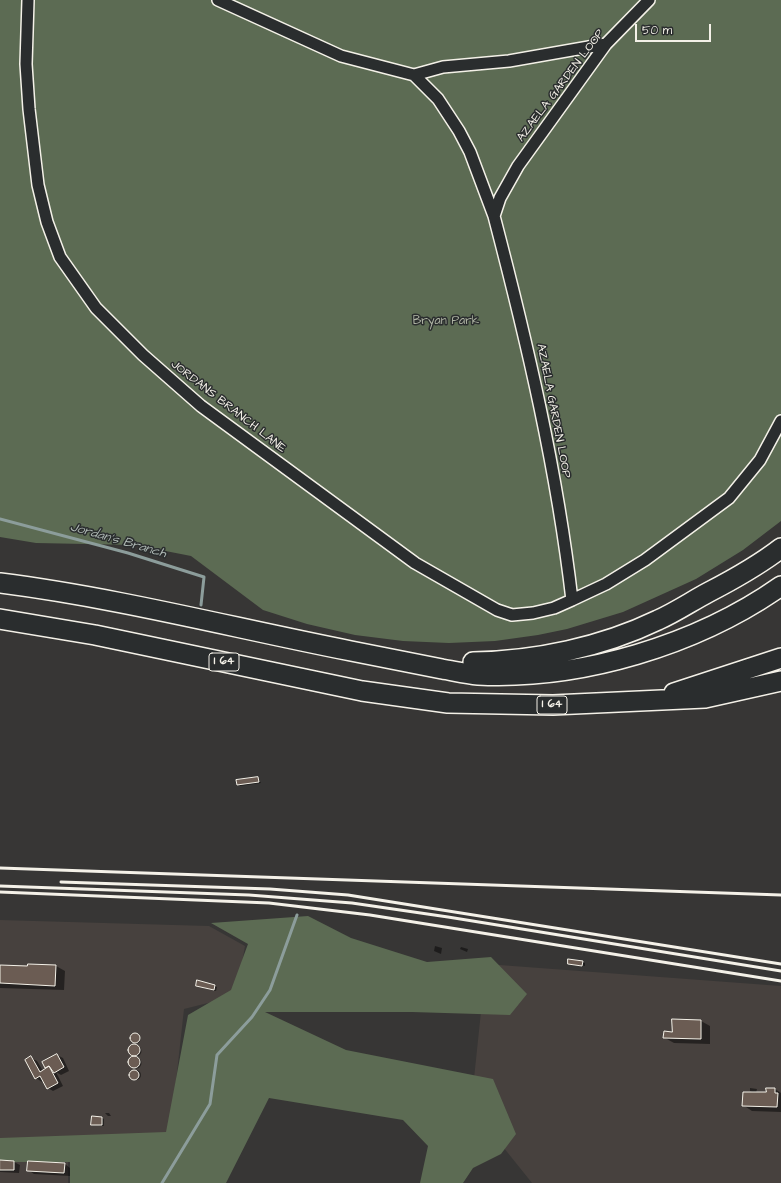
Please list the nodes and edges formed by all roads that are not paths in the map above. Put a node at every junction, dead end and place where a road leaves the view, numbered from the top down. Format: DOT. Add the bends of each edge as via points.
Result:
graph roads {
  1 [pos="28,0"];
  2 [pos="218,0"];
  3 [pos="649,0"];
  4 [pos="606,44"];
  5 [pos="414,75"];
  6 [pos="494,216"];
  7 [pos="781,421"];
  8 [pos="781,535"];
  9 [pos="781,548"];
  10 [pos="736,578"];
  11 [pos="0,583"];
  12 [pos="781,586"];
  13 [pos="572,600"];
  14 [pos="0,619"];
  15 [pos="781,658"];
  16 [pos="406,662"];
  17 [pos="781,681"];
  18 [pos="656,699"];
  1 -- 13 [label="street, JORDANS BRANCH LANE" via="26,64 38,185 47,222 60,257 96,308 143,355 202,406 415,563 497,610 512,615 534,613"];
  2 -- 5 [label="street" via="341,56"];
  3 -- 4 [label="street, AZAELA GARDEN LOOP"];
  4 -- 5 [label="street" via="509,61 443,67"];
  4 -- 6 [label="street, AZAELA GARDEN LOOP" via="518,166 500,198"];
  5 -- 6 [label="street" via="438,99 459,131 470,152"];
  6 -- 13 [label="street, AZAELA GARDEN LOOP" via="522,326 549,452"];
  7 -- 13 [label="street" via="760,460 729,498 645,560 606,584"];
  8 -- 10 [label="highway"];
  9 -- 10 [label="highway"];
  10 -- 16 [label="highway" via="658,620 596,643 550,655 495,662"];
  11 -- 16 [label="highway" via="118,603"];
  12 -- 16 [label="highway" via="761,601 713,626 666,646 607,662 538,674 477,675"];
  14 -- 18 [label="highway, I 64" via="95,635 401,698 448,703 553,705"];
  15 -- 18 [label="highway, I 64"];
  17 -- 18 [label="highway" via="704,698"];
}
